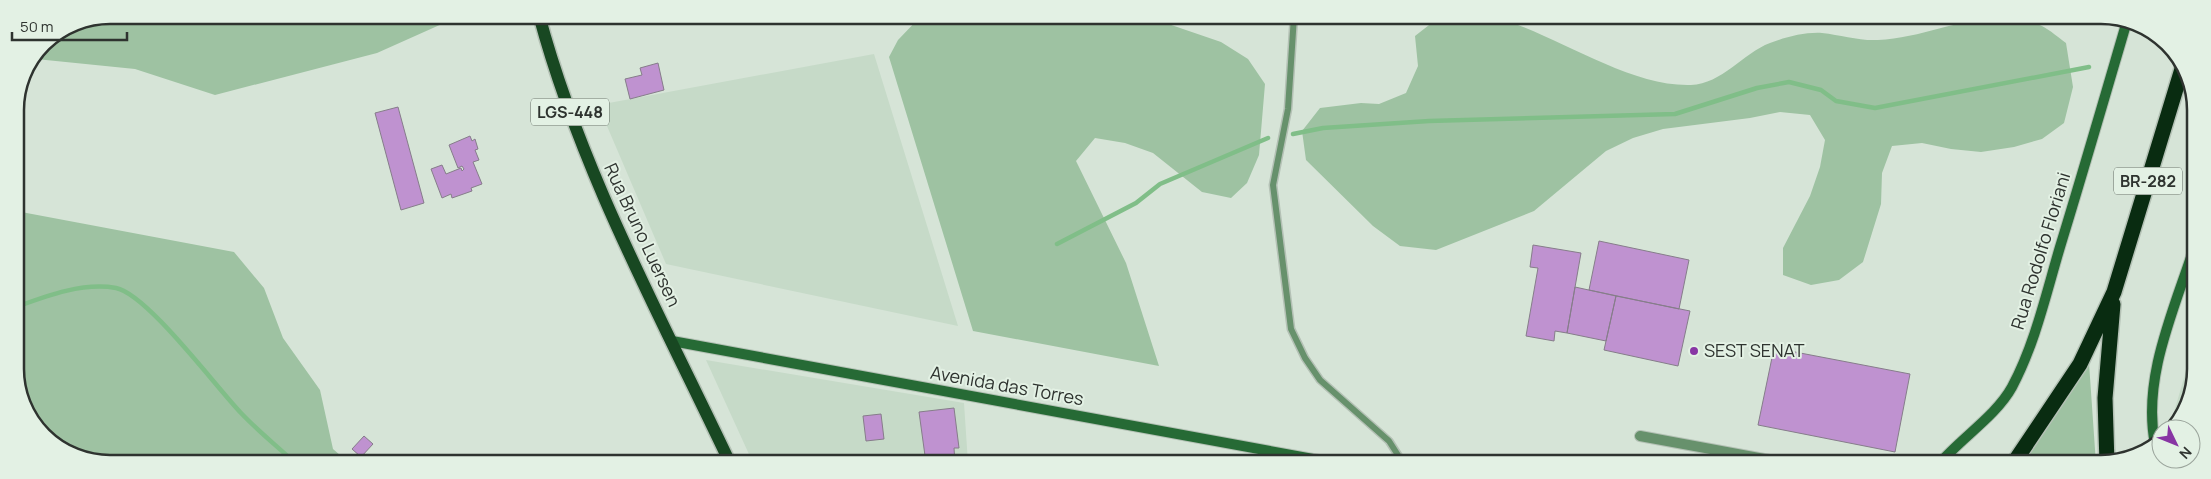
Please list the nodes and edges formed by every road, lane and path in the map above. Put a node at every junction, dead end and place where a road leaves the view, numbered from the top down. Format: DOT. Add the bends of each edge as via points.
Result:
graph roads {
  1 [pos="542,24"];
  2 [pos="1293,24"];
  3 [pos="2125,27"];
  4 [pos="2180,76"];
  5 [pos="2187,271"];
  6 [pos="2114,292"];
  7 [pos="672,341"];
  8 [pos="2151,419"];
  9 [pos="1640,436"];
  10 [pos="726,455"];
  11 [pos="1292,455"];
  12 [pos="1398,455"];
  13 [pos="1743,455"];
  14 [pos="1947,455"];
  15 [pos="2019,455"];
  16 [pos="2108,455"];
  1 -- 7 [label="main road, Rua Bruno Luersen / LGS-448" via="579,139"];
  2 -- 12 [label="lane" via="1288,109 1273,185 1291,328 1320,380 1389,441"];
  3 -- 14 [label="main road, Rua Rodolfo Floriani" via="2040,314 2012,388 1996,409"];
  4 -- 6 [label="highway, BR-282"];
  5 -- 8 [label="main road" via="2155,378"];
  6 -- 15 [label="highway, BR-282" via="2080,364"];
  6 -- 16 [label="highway, BR-282" via="2105,398"];
  7 -- 10 [label="main road, Rua Bruno Luersen / LGS-448"];
  7 -- 11 [label="main road, Avenida das Torres"];
  9 -- 13 [label="street"];
}
